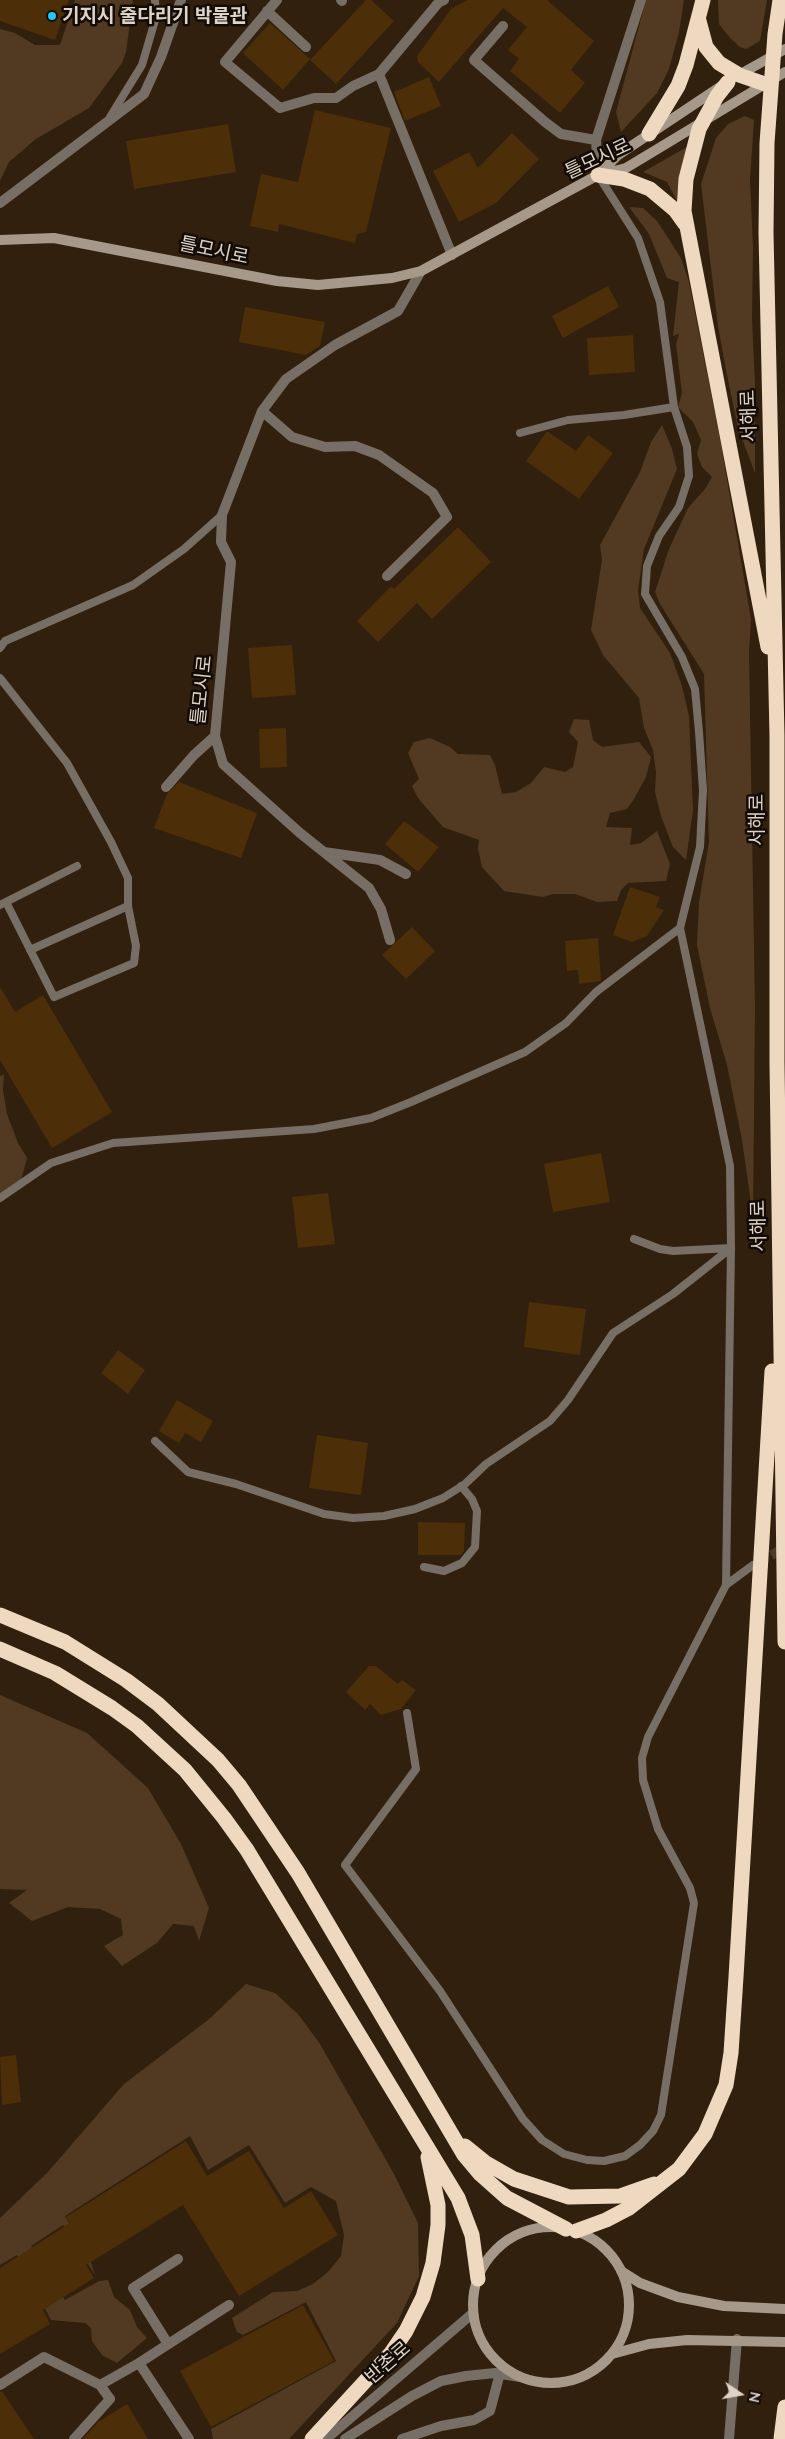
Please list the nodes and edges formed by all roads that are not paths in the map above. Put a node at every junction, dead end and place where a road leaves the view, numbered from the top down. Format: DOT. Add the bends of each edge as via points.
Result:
graph roads {
  1 [pos="155,0"];
  2 [pos="181,0"];
  3 [pos="277,0"];
  4 [pos="641,0"];
  5 [pos="703,0"];
  6 [pos="440,1"];
  7 [pos="780,5"];
  8 [pos="268,11"];
  9 [pos="699,19"];
  10 [pos="503,26"];
  11 [pos="306,47"];
  12 [pos="785,49"];
  13 [pos="785,72"];
  14 [pos="379,74"];
  15 [pos="733,79"];
  16 [pos="765,84"];
  17 [pos="703,121"];
  18 [pos="107,122"];
  19 [pos="649,134"];
  20 [pos="596,140"];
  21 [pos="598,175"];
  22 [pos="0,203"];
  23 [pos="685,225"];
  24 [pos="0,240"];
  25 [pos="452,254"];
  26 [pos="421,271"];
  27 [pos="674,407"];
  28 [pos="262,411"];
  29 [pos="520,433"];
  30 [pos="222,515"];
  31 [pos="387,576"];
  32 [pos="0,648"];
  33 [pos="0,678"];
  34 [pos="776,690"];
  35 [pos="215,736"];
  36 [pos="166,787"];
  37 [pos="324,852"];
  38 [pos="77,866"];
  39 [pos="406,874"];
  40 [pos="3,903"];
  41 [pos="128,906"];
  42 [pos="680,928"];
  43 [pos="390,940"];
  44 [pos="30,950"];
  45 [pos="0,1198"];
  46 [pos="634,1239"];
  47 [pos="780,1245"];
  48 [pos="731,1248"];
  49 [pos="154,1441"];
  50 [pos="461,1486"];
  51 [pos="753,1565"];
  52 [pos="424,1567"];
  53 [pos="726,1585"];
  54 [pos="0,1615"];
  55 [pos="785,1642"];
  56 [pos="0,1649"];
  57 [pos="407,1713"];
  58 [pos="446,2126"];
  59 [pos="423,2139"];
  60 [pos="679,2169"];
  61 [pos="571,2230"];
  62 [pos="178,2260"];
  63 [pos="620,2270"];
  64 [pos="478,2279"];
  65 [pos="229,2305"];
  66 [pos="785,2310"];
  67 [pos="473,2313"];
  68 [pos="737,2339"];
  69 [pos="785,2342"];
  70 [pos="168,2344"];
  71 [pos="612,2354"];
  72 [pos="139,2362"];
  73 [pos="500,2373"];
  74 [pos="520,2378"];
  75 [pos="0,2385"];
  76 [pos="100,2385"];
  77 [pos="785,2407"];
  78 [pos="74,2439"];
  79 [pos="189,2439"];
  80 [pos="312,2439"];
  81 [pos="326,2439"];
  82 [pos="345,2439"];
  83 [pos="402,2439"];
  84 [pos="729,2439"];
  85 [pos="781,2439"];
  1 -- 18 [label="lane" via="156,17 142,66"];
  2 -- 18 [label="street" via="144,94"];
  3 -- 8 [label="street"];
  4 -- 20 [label="street"];
  5 -- 9 [label="highway"];
  6 -- 14 [label="street"];
  7 -- 34 [label="highway, 서해로" via="767,143 766,338"];
  8 -- 11 [label="street"];
  8 -- 14 [label="street" via="225,62 280,108 314,98 336,98"];
  9 -- 15 [label="highway" via="706,48"];
  9 -- 19 [label="highway" via="678,86"];
  10 -- 20 [label="street" via="474,60 561,134"];
  12 -- 15 [label="main road"];
  13 -- 16 [label="main road, 틀모시로"];
  14 -- 25 [label="street"];
  15 -- 16 [label="highway"];
  15 -- 17 [label="highway"];
  15 -- 19 [label="main road"];
  16 -- 17 [label="main road, 틀모시로"];
  17 -- 21 [label="main road, 틀모시로" via="626,168"];
  17 -- 23 [label="highway" via="693,146 686,179"];
  18 -- 22 [label="street"];
  19 -- 21 [label="main road" via="618,155"];
  20 -- 21 [label="street"];
  21 -- 23 [label="highway" via="624,179 650,189 675,210"];
  21 -- 25 [label="main road, 틀모시로"];
  21 -- 27 [label="lane" via="638,238 660,302"];
  23 -- 34 [label="highway"];
  24 -- 26 [label="main road, 틀모시로" via="54,238 277,282 318,285 392,278"];
  25 -- 26 [label="main road, 틀모시로"];
  26 -- 28 [label="street, 틀모시로" via="398,311 335,345 286,379"];
  27 -- 29 [label="lane" via="568,420"];
  27 -- 42 [label="lane" via="687,447 688,476 679,506 659,536 647,566 645,594 682,657 695,689 700,732 703,790 700,847"];
  28 -- 30 [label="street, 틀모시로"];
  28 -- 31 [label="street" via="292,437 325,448 354,446 379,455 433,493 447,517"];
  30 -- 32 [label="lane" via="134,585 38,625 5,641"];
  30 -- 35 [label="street, 틀모시로" via="221,542 231,562"];
  33 -- 41 [label="lane" via="67,763 86,794 128,878"];
  34 -- 47 [label="highway, 서해로"];
  35 -- 36 [label="street"];
  35 -- 37 [label="street, 틀모시로" via="223,764"];
  37 -- 39 [label="street" via="380,860"];
  37 -- 43 [label="street, 틀모시로" via="369,888 381,908"];
  38 -- 40 [label="lane"];
  40 -- 44 [label="lane"];
  41 -- 44 [label="lane"];
  41 -- 44 [label="lane" via="136,946 134,963 54,997"];
  42 -- 45 [label="lane" via="596,992 566,1023 525,1052 371,1118 314,1130 114,1143 51,1163"];
  42 -- 48 [label="lane" via="730,1166"];
  46 -- 48 [label="lane" via="673,1251"];
  47 -- 55 [label="highway, 서해로"];
  47 -- 60 [label="highway" via="731,2053 726,2085 711,2124"];
  48 -- 50 [label="lane" via="673,1294 613,1333 550,1421 486,1464"];
  48 -- 53 [label="lane"];
  49 -- 50 [label="lane" via="188,1472 236,1484 324,1514 353,1518 384,1516 415,1509 443,1498"];
  50 -- 52 [label="lane" via="477,1511 475,1547 462,1563 444,1571"];
  51 -- 53 [label="lane"];
  53 -- 57 [label="lane" via="648,1737 642,1758 643,1780 658,1830 690,1888 694,1903 661,2115 640,2145 625,2156 604,2161 586,2160 564,2154 542,2140 523,2119 440,1991 344,1864 416,1769"];
  54 -- 58 [label="highway" via="65,1642 102,1664 158,1704 218,1760 239,1785 298,1873"];
  56 -- 59 [label="highway" via="55,1673 112,1708 159,1744 185,1770 246,1850"];
  58 -- 60 [label="highway" via="500,2173 570,2197 596,2198 631,2193 647,2188"];
  58 -- 61 [label="highway" via="468,2160 498,2192 527,2211"];
  59 -- 64 [label="highway" via="463,2207 474,2243"];
  59 -- 80 [label="highway" via="438,2205 436,2246 429,2282 392,2353"];
  60 -- 61 [label="highway" via="629,2208 606,2220"];
  61 -- 63 [label="main road, 반촌로" via="602,2246"];
  61 -- 64 [label="main road, 반촌로" via="535,2229 513,2237 494,2252"];
  62 -- 70 [label="street" via="133,2288"];
  63 -- 66 [label="main road, 반촌로" via="635,2281 678,2297 724,2306"];
  63 -- 71 [label="main road, 반촌로" via="628,2296 628,2316"];
  64 -- 67 [label="main road, 반촌로"];
  65 -- 70 [label="street"];
  67 -- 74 [label="main road, 반촌로" via="476,2330 488,2352"];
  67 -- 81 [label="street, 반촌로"];
  68 -- 69 [label="main road, 반촌로"];
  68 -- 71 [label="main road, 반촌로" via="664,2341"];
  68 -- 84 [label="street"];
  70 -- 72 [label="street"];
  71 -- 74 [label="main road, 반촌로" via="595,2370 566,2382 543,2383"];
  72 -- 76 [label="street"];
  72 -- 79 [label="street"];
  73 -- 74 [label="street, 반촌로"];
  73 -- 82 [label="street, 반촌로" via="466,2376 435,2384"];
  73 -- 83 [label="street" via="490,2411 474,2420 441,2426"];
  75 -- 76 [label="street" via="44,2358"];
  76 -- 78 [label="street" via="110,2399"];
  77 -- 85 [label="highway"];
}
